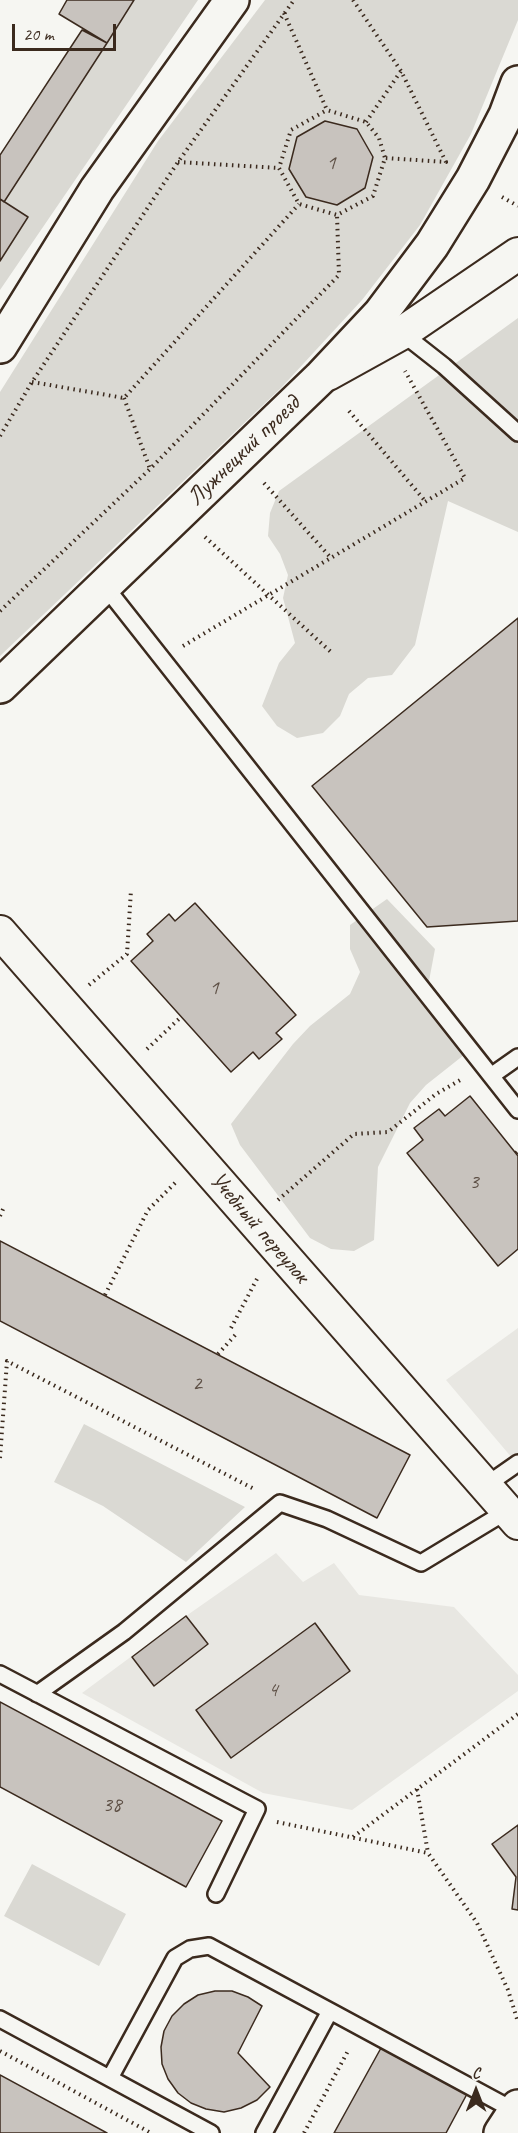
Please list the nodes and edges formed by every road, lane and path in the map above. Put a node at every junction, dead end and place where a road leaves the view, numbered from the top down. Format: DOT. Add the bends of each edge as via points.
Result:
graph roads {
  1 [pos="232,0"];
  2 [pos="294,0"];
  3 [pos="353,0"];
  4 [pos="284,12"];
  5 [pos="401,71"];
  6 [pos="518,83"];
  7 [pos="327,110"];
  8 [pos="366,122"];
  9 [pos="385,158"];
  10 [pos="178,162"];
  11 [pos="279,168"];
  12 [pos="298,204"];
  13 [pos="337,215"];
  14 [pos="518,254"];
  15 [pos="402,333"];
  16 [pos="0,346"];
  17 [pos="405,371"];
  18 [pos="320,378"];
  19 [pos="32,382"];
  20 [pos="124,398"];
  21 [pos="349,411"];
  22 [pos="518,433"];
  23 [pos="0,436"];
  24 [pos="150,469"];
  25 [pos="264,483"];
  26 [pos="426,502"];
  27 [pos="205,536"];
  28 [pos="331,558"];
  29 [pos="104,585"];
  30 [pos="269,595"];
  31 [pos="0,611"];
  32 [pos="332,653"];
  33 [pos="161,658"];
  34 [pos="0,686"];
  35 [pos="131,890"];
  36 [pos="0,932"];
  37 [pos="88,985"];
  38 [pos="181,1017"];
  39 [pos="145,1051"];
  40 [pos="518,1057"];
  41 [pos="488,1072"];
  42 [pos="518,1110"];
  43 [pos="178,1180"];
  44 [pos="276,1202"];
  45 [pos="4,1207"];
  46 [pos="0,1216"];
  47 [pos="105,1295"];
  48 [pos="238,1332"];
  49 [pos="218,1354"];
  50 [pos="0,1458"];
  51 [pos="518,1463"];
  52 [pos="485,1486"];
  53 [pos="280,1503"];
  54 [pos="512,1517"];
  55 [pos="0,1674"];
  56 [pos="37,1694"];
  57 [pos="518,1714"];
  58 [pos="417,1790"];
  59 [pos="254,1817"];
  60 [pos="353,1837"];
  61 [pos="428,1852"];
  62 [pos="216,1894"];
  63 [pos="330,2011"];
  64 [pos="0,2019"];
  65 [pos="518,2022"];
  66 [pos="361,2027"];
  67 [pos="0,2051"];
  68 [pos="110,2078"];
  69 [pos="512,2120"];
  70 [pos="151,2133"];
  71 [pos="211,2133"];
  72 [pos="264,2133"];
  73 [pos="304,2133"];
  1 -- 16 [label="main road" via="97,189"];
  2 -- 4 [label="path"];
  3 -- 5 [label="path"];
  4 -- 7 [label="path"];
  4 -- 10 [label="path"];
  5 -- 8 [label="path"];
  5 -- 9 [label="path" via="446,162"];
  6 -- 18 [label="main road" via="473,179 432,245 381,313"];
  7 -- 8 [label="path"];
  7 -- 11 [label="path" via="291,130"];
  8 -- 9 [label="path" via="379,138"];
  9 -- 13 [label="path" via="373,196"];
  10 -- 11 [label="path"];
  10 -- 19 [label="path"];
  11 -- 12 [label="path"];
  12 -- 13 [label="path"];
  12 -- 20 [label="path"];
  13 -- 24 [label="path" via="339,275"];
  14 -- 15 [label="street, Лужнецкий проезд"];
  15 -- 18 [label="street, Лужнецкий проезд"];
  15 -- 22 [label="lane"];
  17 -- 26 [label="path" via="465,478"];
  18 -- 29 [label="main road, Лужнецкий проезд"];
  19 -- 20 [label="path"];
  19 -- 23 [label="path"];
  20 -- 24 [label="path"];
  21 -- 26 [label="path"];
  24 -- 31 [label="path"];
  25 -- 28 [label="path"];
  26 -- 28 [label="path"];
  27 -- 30 [label="path"];
  28 -- 30 [label="path"];
  29 -- 33 [label="lane"];
  29 -- 34 [label="main road, Лужнецкий проезд"];
  30 -- 32 [label="path"];
  30 -- 33 [label="path"];
  33 -- 41 [label="lane"];
  35 -- 37 [label="path" via="127,954"];
  36 -- 52 [label="street, Учебный переулок"];
  38 -- 39 [label="path"];
  40 -- 41 [label="lane"];
  41 -- 42 [label="lane"];
  41 -- 44 [label="path" via="436,1094 388,1132 354,1134"];
  43 -- 47 [label="path" via="148,1210"];
  45 -- 46 [label="path"];
  48 -- 49 [label="path"];
  50 -- 53 [label="path" via="7,1361"];
  51 -- 52 [label="lane"];
  52 -- 54 [label="street, Учебный переулок"];
  53 -- 54 [label="lane" via="327,1519 421,1563"];
  53 -- 56 [label="lane" via="124,1632"];
  55 -- 56 [label="lane"];
  56 -- 59 [label="lane" via="257,1809"];
  57 -- 58 [label="path"];
  58 -- 60 [label="path"];
  58 -- 61 [label="path"];
  59 -- 60 [label="path"];
  59 -- 62 [label="lane"];
  60 -- 61 [label="path"];
  61 -- 65 [label="path" via="477,1923 508,1990"];
  63 -- 66 [label="lane"];
  63 -- 68 [label="lane" via="209,1946 190,1949 175,1958"];
  63 -- 72 [label="lane"];
  64 -- 68 [label="lane"];
  66 -- 69 [label="lane"];
  66 -- 73 [label="path"];
  67 -- 70 [label="path"];
  68 -- 71 [label="lane"];
}
